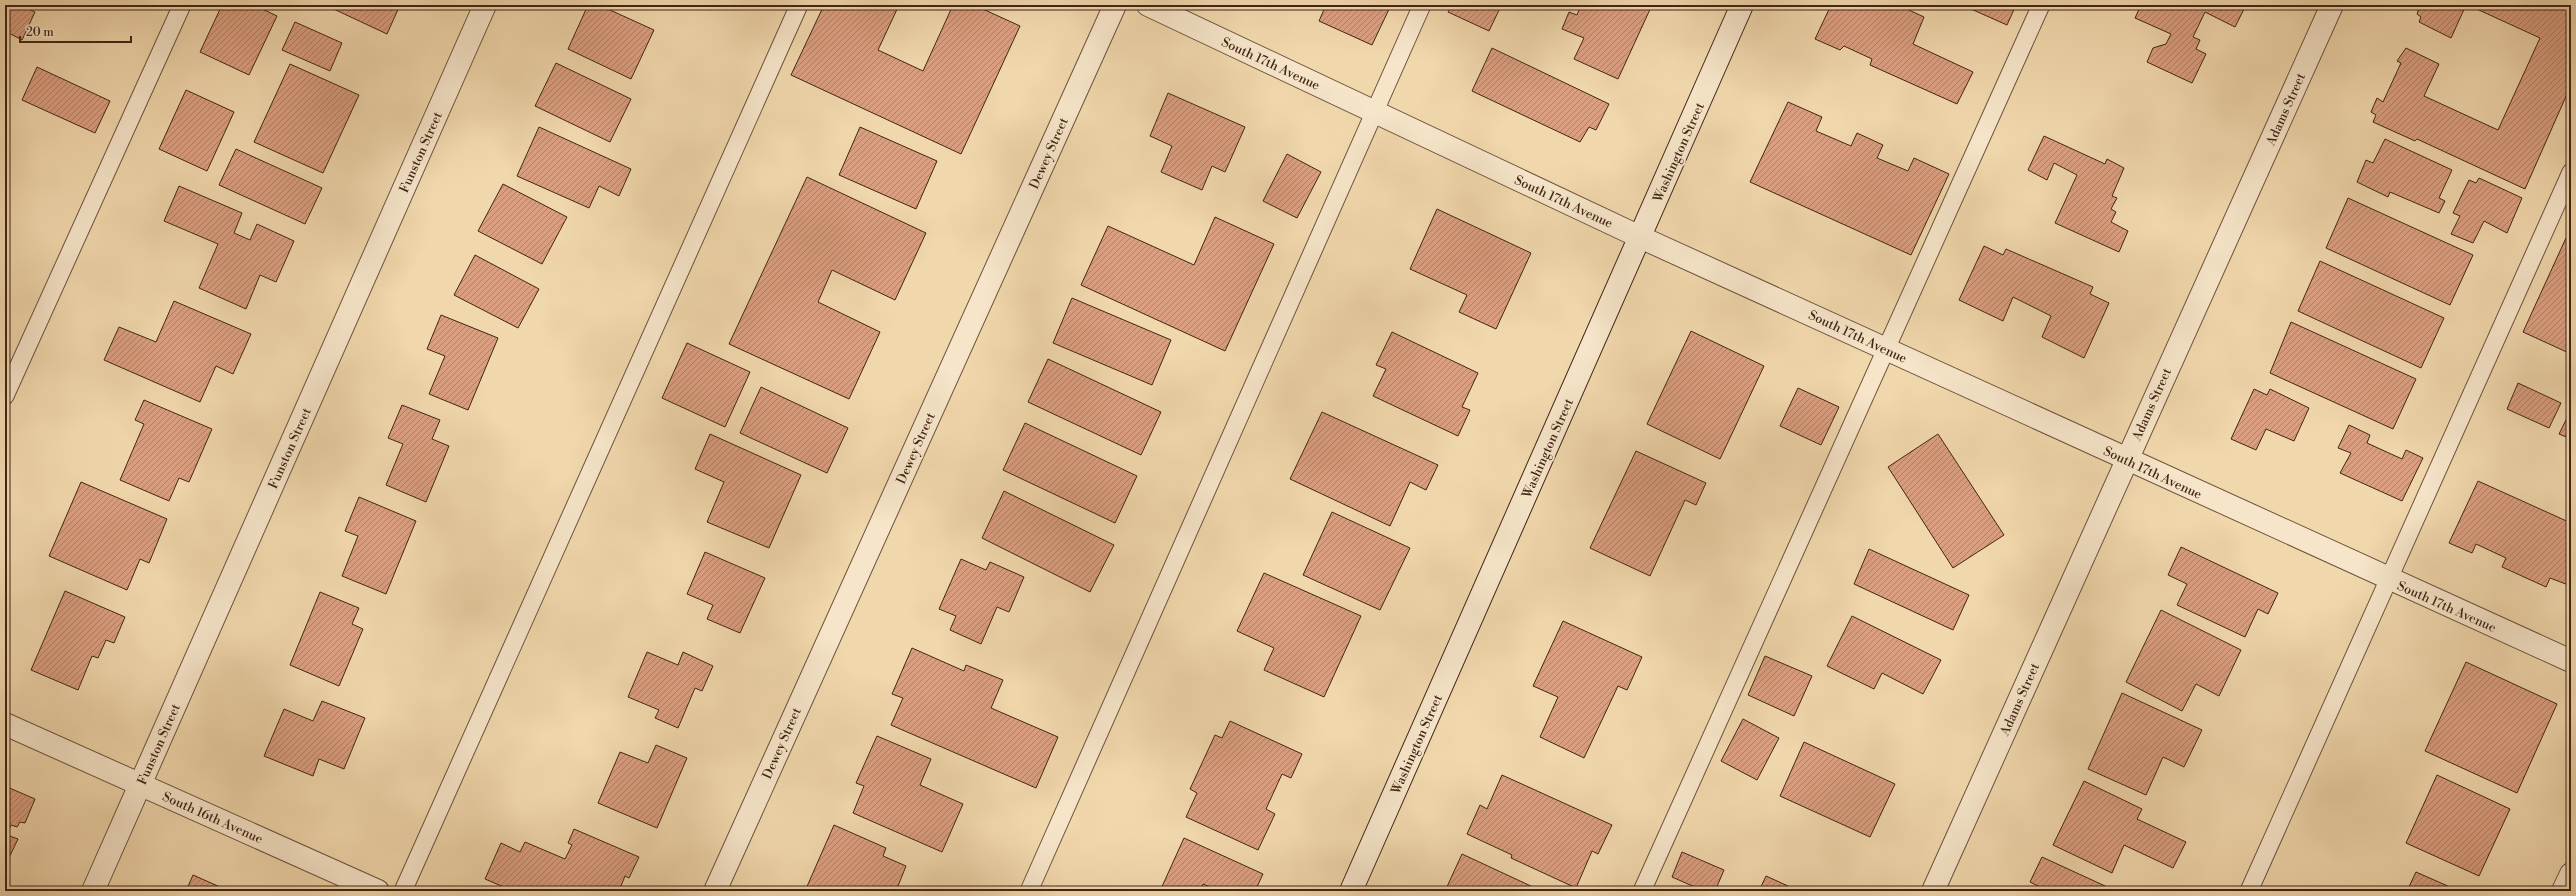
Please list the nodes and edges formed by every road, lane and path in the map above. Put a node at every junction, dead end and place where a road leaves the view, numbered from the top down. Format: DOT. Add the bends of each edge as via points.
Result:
graph roads {
  1 [pos="182,5"];
  2 [pos="485,5"];
  3 [pos="799,5"];
  4 [pos="1115,5"];
  5 [pos="1148,5"];
  6 [pos="1422,5"];
  7 [pos="1742,5"];
  8 [pos="2041,5"];
  9 [pos="2332,5"];
  10 [pos="1374,111"];
  11 [pos="2571,172"];
  12 [pos="1640,237"];
  13 [pos="1886,349"];
  14 [pos="5,396"];
  15 [pos="2126,459"];
  16 [pos="2390,580"];
  17 [pos="2571,661"];
  18 [pos="5,724"];
  19 [pos="140,785"];
  20 [pos="2571,874"];
  21 [pos="93,891"];
  22 [pos="378,891"];
  23 [pos="403,891"];
  24 [pos="715,891"];
  25 [pos="1029,891"];
  26 [pos="1351,891"];
  27 [pos="1642,891"];
  28 [pos="1933,891"];
  29 [pos="2249,891"];
  30 [pos="2563,891"];
  1 -- 14 [label="lane"];
  2 -- 19 [label="street, Funston Street"];
  3 -- 23 [label="lane"];
  4 -- 24 [label="street, Dewey Street"];
  5 -- 10 [label="street, South 17th Avenue"];
  6 -- 10 [label="lane"];
  7 -- 12 [label="street, Washington Street"];
  8 -- 13 [label="lane"];
  9 -- 15 [label="street, Adams Street"];
  10 -- 12 [label="street, South 17th Avenue"];
  10 -- 25 [label="lane"];
  11 -- 16 [label="lane"];
  12 -- 13 [label="street, South 17th Avenue"];
  12 -- 26 [label="street, Washington Street"];
  13 -- 15 [label="street, South 17th Avenue"];
  13 -- 27 [label="lane"];
  15 -- 16 [label="street, South 17th Avenue"];
  15 -- 28 [label="street, Adams Street"];
  16 -- 17 [label="street, South 17th Avenue"];
  16 -- 29 [label="lane"];
  18 -- 19 [label="street, South 16th Avenue"];
  19 -- 21 [label="street, Funston Street"];
  19 -- 22 [label="street, South 16th Avenue"];
  20 -- 30 [label="street"];
}
